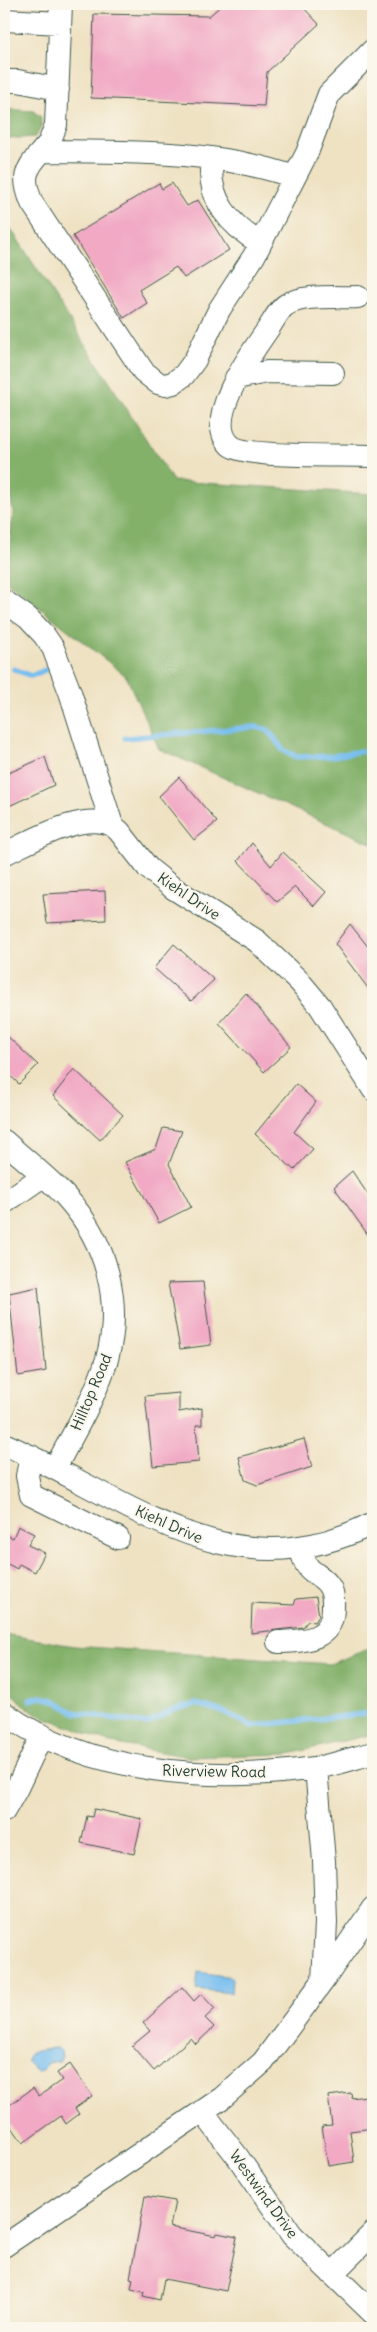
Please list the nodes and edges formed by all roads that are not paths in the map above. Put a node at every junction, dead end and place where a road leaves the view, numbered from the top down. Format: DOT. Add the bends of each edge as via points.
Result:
graph roads {
  1 [pos="61,13"];
  2 [pos="4,20"];
  3 [pos="373,50"];
  4 [pos="4,81"];
  5 [pos="58,89"];
  6 [pos="42,151"];
  7 [pos="212,158"];
  8 [pos="294,177"];
  9 [pos="260,243"];
  10 [pos="358,298"];
  11 [pos="333,372"];
  12 [pos="236,378"];
  13 [pos="373,456"];
  14 [pos="4,600"];
  15 [pos="112,825"];
  16 [pos="4,854"];
  17 [pos="373,1089"];
  18 [pos="4,1141"];
  19 [pos="43,1176"];
  20 [pos="4,1203"];
  21 [pos="4,1444"];
  22 [pos="31,1456"];
  23 [pos="55,1468"];
  24 [pos="373,1523"];
  25 [pos="118,1538"];
  26 [pos="300,1547"];
  27 [pos="278,1642"];
  28 [pos="4,1714"];
  29 [pos="42,1735"];
  30 [pos="373,1753"];
  31 [pos="316,1768"];
  32 [pos="4,1811"];
  33 [pos="373,1908"];
  34 [pos="322,1981"];
  35 [pos="202,2112"];
  36 [pos="373,2232"];
  37 [pos="4,2246"];
  38 [pos="332,2274"];
  39 [pos="373,2313"];
  1 -- 2 [label="street"];
  1 -- 5 [label="street"];
  3 -- 8 [label="street" via="329,94 307,153"];
  4 -- 5 [label="street"];
  5 -- 6 [label="street" via="56,125"];
  6 -- 7 [label="street"];
  6 -- 9 [label="street" via="29,164 25,180 32,203 143,371 158,383 173,383 195,360"];
  7 -- 8 [label="street" via="266,167"];
  7 -- 9 [label="street" via="211,177 218,202 233,224"];
  8 -- 9 [label="street"];
  10 -- 12 [label="street" via="300,299 285,305"];
  11 -- 12 [label="street" via="268,372"];
  12 -- 13 [label="street" via="222,413 222,434 230,445 252,452"];
  14 -- 15 [label="street, Kiehl Drive" via="28,618 53,648"];
  15 -- 16 [label="street" via="91,821 68,826"];
  15 -- 17 [label="street, Kiehl Drive" via="148,868 173,888 256,941 299,981 320,1006"];
  18 -- 19 [label="street, Hilltop Road"];
  19 -- 20 [label="street"];
  19 -- 23 [label="street, Hilltop Road" via="65,1197 96,1238 112,1290 113,1309 106,1360 83,1416"];
  21 -- 22 [label="street, Kiehl Drive"];
  22 -- 23 [label="street, Kiehl Drive"];
  22 -- 25 [label="street" via="27,1476 31,1495"];
  23 -- 26 [label="street, Kiehl Drive" via="200,1539 245,1549"];
  24 -- 26 [label="street, Kiehl Drive" via="334,1540"];
  26 -- 27 [label="street" via="305,1564 330,1586 332,1615 322,1635"];
  28 -- 29 [label="street, Riverview Road"];
  29 -- 31 [label="street, Riverview Road" via="114,1762 152,1769 222,1774"];
  29 -- 32 [label="street"];
  30 -- 31 [label="street, Riverview Road"];
  31 -- 34 [label="street" via="326,1905"];
  33 -- 34 [label="street"];
  34 -- 35 [label="street" via="263,2062 248,2078"];
  35 -- 37 [label="street"];
  35 -- 38 [label="street, Westwind Drive" via="292,2235"];
  36 -- 38 [label="street"];
  38 -- 39 [label="street, Westwind Drive"];
}
